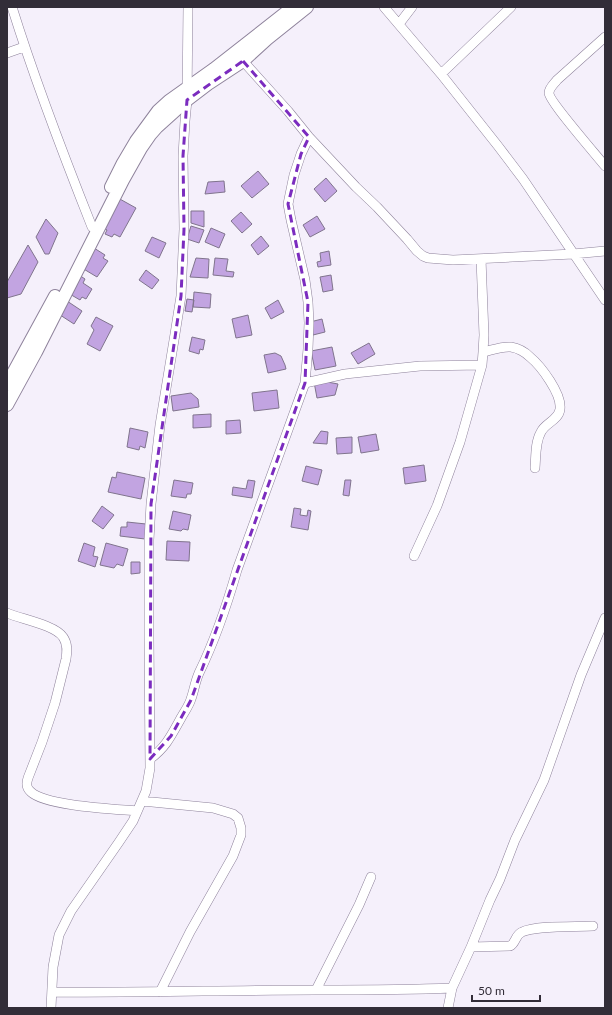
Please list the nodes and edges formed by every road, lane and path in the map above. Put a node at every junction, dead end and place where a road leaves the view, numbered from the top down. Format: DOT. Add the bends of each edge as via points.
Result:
graph roads {
  1 [pos="12,7"];
  2 [pos="188,7"];
  3 [pos="293,7"];
  4 [pos="307,7"];
  5 [pos="384,7"];
  6 [pos="412,7"];
  7 [pos="511,7"];
  8 [pos="399,24"];
  9 [pos="605,37"];
  10 [pos="24,47"];
  11 [pos="7,53"];
  12 [pos="243,61"];
  13 [pos="442,74"];
  14 [pos="187,94"];
  15 [pos="309,137"];
  16 [pos="605,166"];
  17 [pos="92,227"];
  18 [pos="605,251"];
  19 [pos="573,254"];
  20 [pos="481,259"];
  21 [pos="605,300"];
  22 [pos="483,352"];
  23 [pos="482,365"];
  24 [pos="305,383"];
  25 [pos="7,384"];
  26 [pos="7,406"];
  27 [pos="535,468"];
  28 [pos="414,556"];
  29 [pos="7,613"];
  30 [pos="605,618"];
  31 [pos="150,759"];
  32 [pos="142,801"];
  33 [pos="137,811"];
  34 [pos="371,877"];
  35 [pos="593,926"];
  36 [pos="471,947"];
  37 [pos="452,988"];
  38 [pos="316,990"];
  39 [pos="52,992"];
  40 [pos="160,992"];
  41 [pos="51,1008"];
  42 [pos="448,1008"];
  1 -- 10 [label="street"];
  2 -- 14 [label="street"];
  3 -- 14 [label="main road" via="214,69"];
  4 -- 12 [label="main road"];
  5 -- 8 [label="street"];
  6 -- 8 [label="street"];
  7 -- 13 [label="street"];
  8 -- 13 [label="street"];
  9 -- 16 [label="street" via="557,80 549,93 558,109"];
  10 -- 11 [label="street"];
  10 -- 17 [label="street"];
  12 -- 14 [label="main road" via="208,84"];
  12 -- 15 [label="street"];
  13 -- 19 [label="street" via="523,179"];
  14 -- 17 [label="main road" via="169,101 158,111 136,141"];
  14 -- 26 [label="main road" via="157,126 141,148"];
  14 -- 31 [label="street" via="183,156 184,229 181,296 160,425 151,504"];
  15 -- 20 [label="street" via="423,256 453,260"];
  15 -- 24 [label="street" via="300,154 288,204 308,302"];
  17 -- 25 [label="main road"];
  18 -- 19 [label="street"];
  19 -- 20 [label="street"];
  19 -- 21 [label="street"];
  20 -- 22 [label="street"];
  22 -- 23 [label="street"];
  22 -- 27 [label="street" via="503,347 520,350 539,366 558,396 559,413 540,433"];
  23 -- 24 [label="street" via="420,366 345,374"];
  23 -- 28 [label="street" via="460,442 437,506"];
  24 -- 31 [label="street" via="191,700 171,736 161,750"];
  29 -- 33 [label="street" via="56,630 63,637 67,652 55,704 26,783 29,791 58,802"];
  30 -- 36 [label="street" via="581,675 544,780 515,840"];
  31 -- 32 [label="street" via="146,791"];
  32 -- 33 [label="street"];
  32 -- 40 [label="street" via="213,808 233,814 238,818 241,828 234,856 190,932"];
  33 -- 39 [label="street" via="128,829 64,924 54,957"];
  34 -- 38 [label="street"];
  35 -- 36 [label="street" via="535,929 518,934 510,946"];
  36 -- 37 [label="street"];
  37 -- 38 [label="street"];
  37 -- 42 [label="street"];
  38 -- 40 [label="street"];
  39 -- 40 [label="street"];
  39 -- 41 [label="street"];
}
